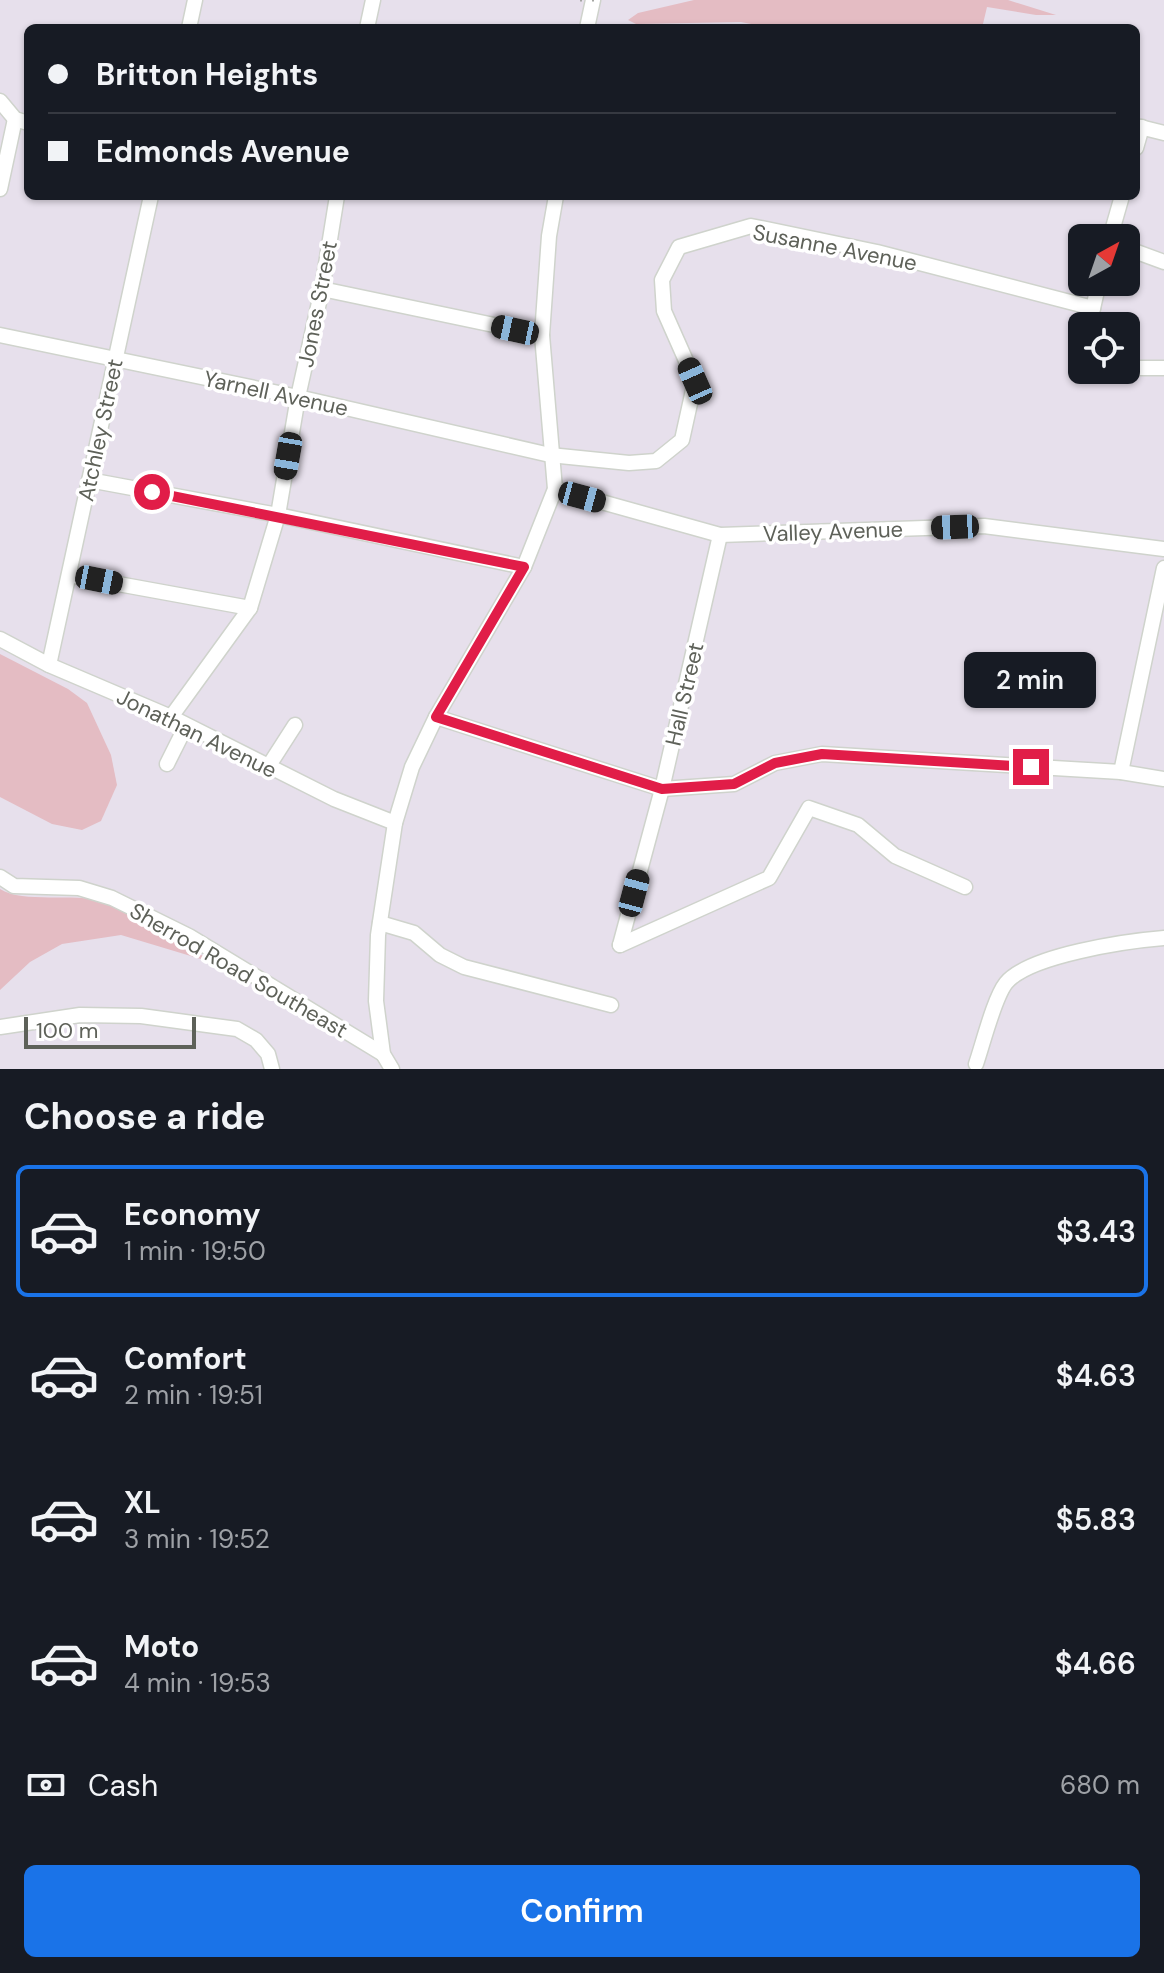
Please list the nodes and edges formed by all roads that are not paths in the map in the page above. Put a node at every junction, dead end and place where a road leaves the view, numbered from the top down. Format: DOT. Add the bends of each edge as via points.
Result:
graph roads {
  1 [pos="195,0"];
  2 [pos="373,0"];
  3 [pos="593,0"];
  4 [pos="190,24"];
  5 [pos="368,24"];
  6 [pos="588,24"];
  7 [pos="0,101"];
  8 [pos="22,121"];
  9 [pos="1140,127"];
  10 [pos="1164,133"];
  11 [pos="0,189"];
  12 [pos="150,200"];
  13 [pos="336,200"];
  14 [pos="555,200"];
  15 [pos="1121,200"];
  16 [pos="1114,224"];
  17 [pos="1140,253"];
  18 [pos="1164,262"];
  19 [pos="322,289"];
  20 [pos="1096,296"];
  21 [pos="1093,308"];
  22 [pos="1092,312"];
  23 [pos="0,335"];
  24 [pos="542,335"];
  25 [pos="116,358"];
  26 [pos="1140,368"];
  27 [pos="1164,368"];
  28 [pos="298,397"];
  29 [pos="550,455"];
  30 [pos="89,480"];
  31 [pos="555,489"];
  32 [pos="278,515"];
  33 [pos="720,535"];
  34 [pos="1164,549"];
  35 [pos="524,567"];
  36 [pos="1164,568"];
  37 [pos="69,575"];
  38 [pos="250,608"];
  39 [pos="0,639"];
  40 [pos="49,665"];
  41 [pos="171,717"];
  42 [pos="436,717"];
  43 [pos="295,725"];
  44 [pos="186,726"];
  45 [pos="167,764"];
  46 [pos="268,767"];
  47 [pos="1121,772"];
  48 [pos="1164,779"];
  49 [pos="662,789"];
  50 [pos="395,823"];
  51 [pos="0,877"];
  52 [pos="965,887"];
  53 [pos="380,923"];
  54 [pos="1164,938"];
  55 [pos="611,1005"];
  56 [pos="0,1027"];
  57 [pos="383,1054"];
  58 [pos="976,1064"];
  59 [pos="272,1069"];
  60 [pos="392,1069"];
  1 -- 4 [label="street"];
  2 -- 5 [label="street"];
  3 -- 6 [label="street"];
  7 -- 8 [label="street"];
  8 -- 11 [label="street"];
  9 -- 10 [label="street"];
  12 -- 25 [label="street, Atchley Street"];
  13 -- 19 [label="street, Jones Street"];
  14 -- 24 [label="street"];
  15 -- 16 [label="street"];
  17 -- 18 [label="street"];
  19 -- 24 [label="street"];
  19 -- 28 [label="street, Jones Street"];
  20 -- 21 [label="street"];
  21 -- 22 [label="street"];
  21 -- 29 [label="street, Susanne Avenue" via="877,252 751,226 679,247 662,280 664,311 695,381 682,440 656,461"];
  23 -- 25 [label="street, Yarnell Avenue"];
  24 -- 29 [label="street"];
  25 -- 28 [label="street, Yarnell Avenue"];
  25 -- 30 [label="street, Atchley Street"];
  26 -- 27 [label="street"];
  28 -- 29 [label="street, Yarnell Avenue"];
  28 -- 32 [label="street, Jones Street"];
  29 -- 31 [label="street"];
  30 -- 32 [label="street"];
  30 -- 37 [label="street, Atchley Street"];
  31 -- 33 [label="street, Valley Avenue"];
  31 -- 35 [label="street"];
  32 -- 35 [label="street"];
  32 -- 38 [label="street, Jones Street"];
  33 -- 34 [label="street, Valley Avenue" via="984,526"];
  33 -- 49 [label="street, Hall Street"];
  35 -- 42 [label="street"];
  36 -- 47 [label="street"];
  37 -- 38 [label="street"];
  37 -- 40 [label="street, Atchley Street"];
  38 -- 41 [label="street, Jones Street"];
  39 -- 40 [label="street, Jonathan Avenue"];
  40 -- 41 [label="street, Jonathan Avenue"];
  41 -- 44 [label="street, Jonathan Avenue"];
  42 -- 49 [label="street"];
  42 -- 50 [label="street" via="412,767"];
  43 -- 46 [label="street"];
  44 -- 45 [label="street"];
  44 -- 46 [label="street, Jonathan Avenue"];
  46 -- 50 [label="street, Jonathan Avenue"];
  47 -- 48 [label="street"];
  47 -- 49 [label="street" via="822,754 775,763 734,784"];
  49 -- 52 [label="street, Hall Street" via="620,945 769,878 809,808 858,825 895,856"];
  50 -- 53 [label="street"];
  51 -- 57 [label="street, Sherrod Road Southeast" via="14,886 79,888 112,898 189,936"];
  53 -- 55 [label="street" via="414,933 464,967"];
  53 -- 57 [label="street" via="376,1001"];
  54 -- 58 [label="street" via="1074,953 1018,971 1004,986"];
  56 -- 59 [label="street" via="80,1015 141,1016 237,1029 256,1040"];
  57 -- 60 [label="street"];
}
